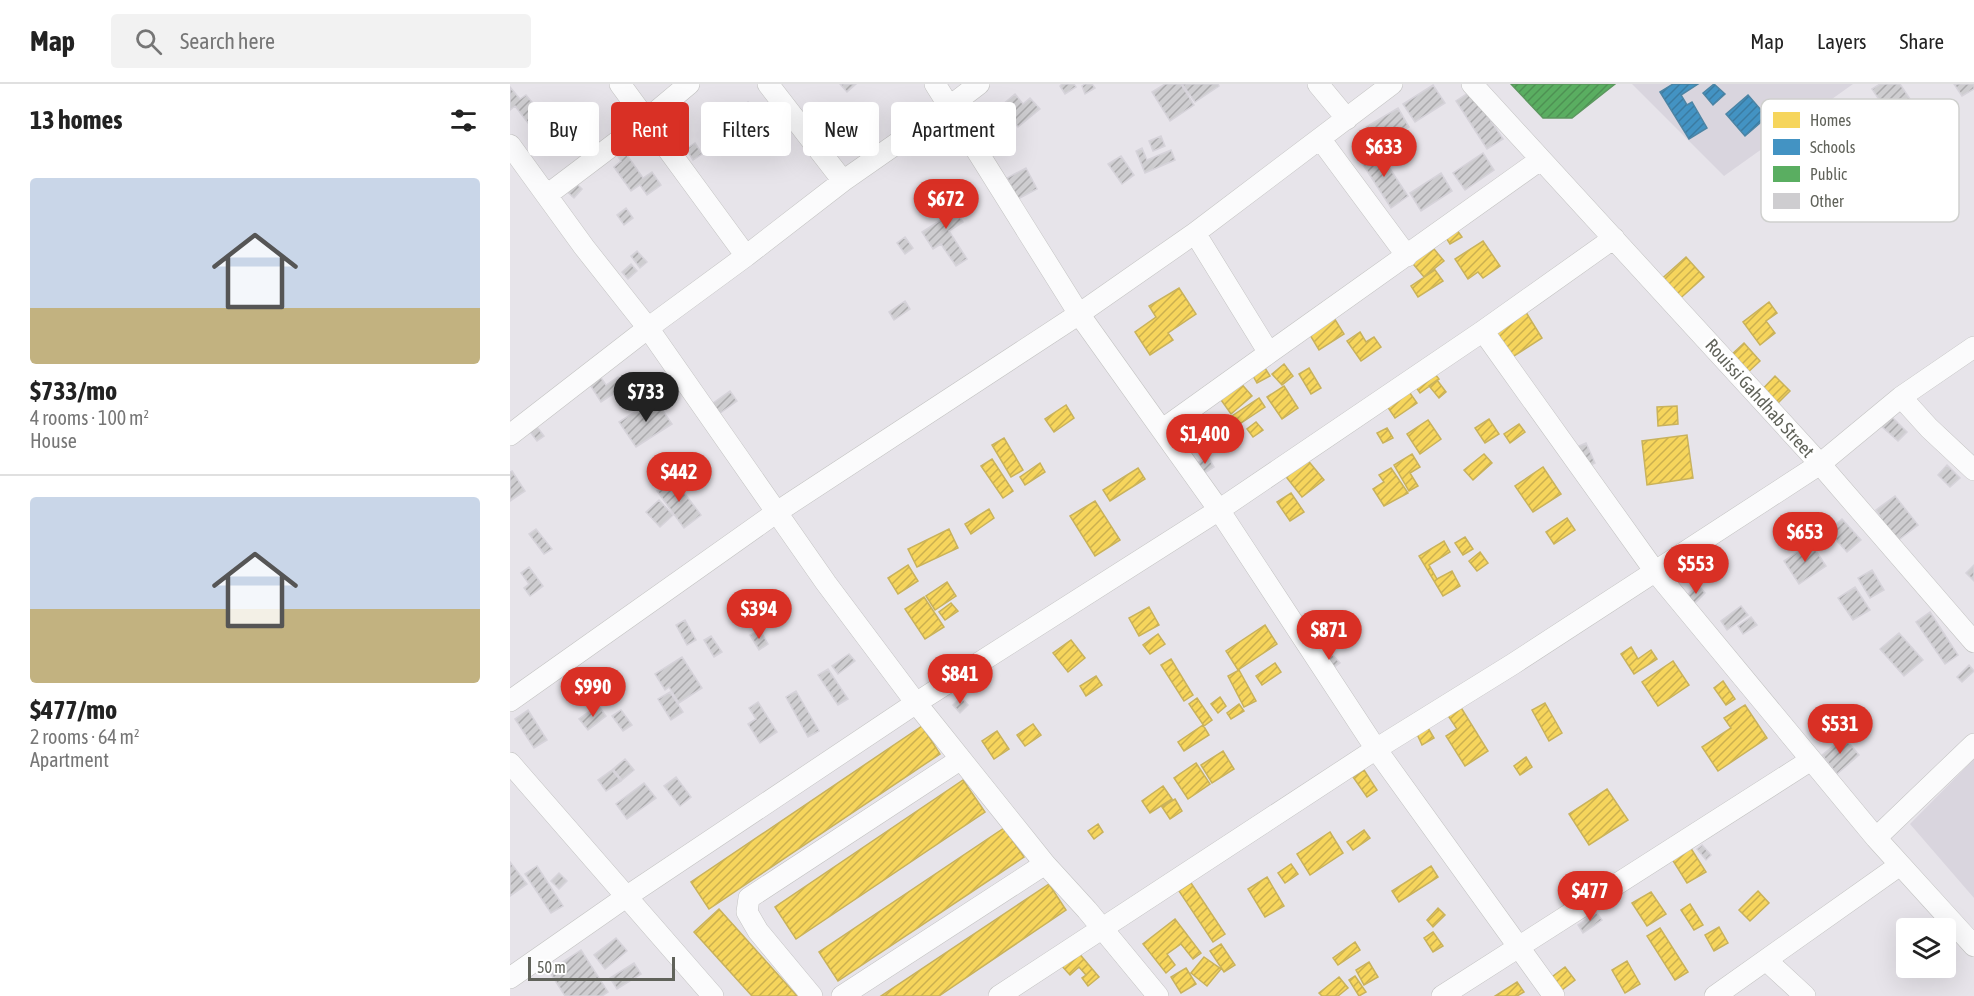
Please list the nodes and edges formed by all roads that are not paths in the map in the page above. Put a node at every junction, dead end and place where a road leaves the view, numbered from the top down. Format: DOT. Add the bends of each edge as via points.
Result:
graph roads {
  1 [pos="620,84"];
  2 [pos="689,84"];
  3 [pos="768,84"];
  4 [pos="935,84"];
  5 [pos="979,84"];
  6 [pos="1318,84"];
  7 [pos="1392,84"];
  8 [pos="1472,84"];
  9 [pos="633,102"];
  10 [pos="668,102"];
  11 [pos="946,102"];
  12 [pos="956,102"];
  13 [pos="1347,119"];
  14 [pos="1321,140"];
  15 [pos="510,145"];
  16 [pos="611,147"];
  17 [pos="891,147"];
  18 [pos="672,156"];
  19 [pos="980,156"];
  20 [pos="1540,160"];
  21 [pos="843,181"];
  22 [pos="548,195"];
  23 [pos="1195,233"];
  24 [pos="1614,238"];
  25 [pos="746,256"];
  26 [pos="1407,256"];
  27 [pos="1079,314"];
  28 [pos="648,328"];
  29 [pos="1483,331"];
  30 [pos="1974,347"];
  31 [pos="1269,353"];
  32 [pos="1901,397"];
  33 [pos="1162,429"];
  34 [pos="510,435"];
  35 [pos="1820,464"];
  36 [pos="1974,470"];
  37 [pos="1220,510"];
  38 [pos="777,512"];
  39 [pos="1654,570"];
  40 [pos="1974,642"];
  41 [pos="510,701"];
  42 [pos="916,703"];
  43 [pos="1974,744"];
  44 [pos="1376,749"];
  45 [pos="961,759"];
  46 [pos="1811,760"];
  47 [pos="510,763"];
  48 [pos="1876,838"];
  49 [pos="1045,864"];
  50 [pos="1900,865"];
  51 [pos="626,897"];
  52 [pos="1102,929"];
  53 [pos="1974,946"];
  54 [pos="1519,947"];
  55 [pos="1766,960"];
  56 [pos="510,978"];
  57 [pos="713,996"];
  58 [pos="812,996"];
  59 [pos="842,996"];
  60 [pos="999,996"];
  61 [pos="1158,996"];
  62 [pos="1442,996"];
  63 [pos="1554,996"];
  64 [pos="1715,996"];
  65 [pos="1805,996"];
  1 -- 9 [label="street"];
  2 -- 10 [label="street"];
  3 -- 21 [label="street"];
  4 -- 11 [label="street"];
  5 -- 12 [label="street"];
  6 -- 13 [label="street"];
  7 -- 13 [label="street"];
  8 -- 20 [label="street, Rouissi Gahdhab Street"];
  13 -- 14 [label="street"];
  14 -- 23 [label="street"];
  14 -- 26 [label="street"];
  15 -- 22 [label="street"];
  16 -- 22 [label="street"];
  17 -- 21 [label="street"];
  18 -- 25 [label="street"];
  19 -- 27 [label="street"];
  20 -- 24 [label="street, Rouissi Gahdhab Street"];
  20 -- 26 [label="street"];
  21 -- 25 [label="street"];
  22 -- 28 [label="street"];
  23 -- 27 [label="street"];
  23 -- 31 [label="street"];
  24 -- 29 [label="street"];
  24 -- 35 [label="street, Rouissi Gahdhab Street"];
  25 -- 28 [label="street"];
  26 -- 31 [label="street"];
  27 -- 33 [label="street"];
  27 -- 38 [label="street"];
  28 -- 34 [label="street"];
  28 -- 38 [label="street"];
  29 -- 37 [label="street"];
  29 -- 39 [label="street"];
  30 -- 32 [label="street"];
  31 -- 33 [label="street"];
  32 -- 35 [label="street"];
  32 -- 36 [label="street"];
  33 -- 37 [label="street"];
  35 -- 39 [label="street"];
  35 -- 40 [label="street, Rouissi Gahdhab Street"];
  37 -- 42 [label="street"];
  37 -- 44 [label="street"];
  38 -- 41 [label="street"];
  38 -- 42 [label="street"];
  39 -- 44 [label="street"];
  39 -- 46 [label="street"];
  42 -- 45 [label="street"];
  42 -- 51 [label="street"];
  43 -- 48 [label="street"];
  44 -- 52 [label="street"];
  44 -- 54 [label="street"];
  45 -- 49 [label="street"];
  45 -- 58 [label="street" via="749,898 747,912 758,931"];
  46 -- 48 [label="street"];
  46 -- 54 [label="street"];
  47 -- 51 [label="street"];
  48 -- 50 [label="street"];
  49 -- 52 [label="street"];
  49 -- 59 [label="street"];
  50 -- 53 [label="street"];
  50 -- 55 [label="street"];
  51 -- 56 [label="street"];
  51 -- 57 [label="street"];
  52 -- 60 [label="street"];
  52 -- 61 [label="street"];
  54 -- 62 [label="street"];
  54 -- 63 [label="street"];
  55 -- 64 [label="street"];
  55 -- 65 [label="street"];
}
